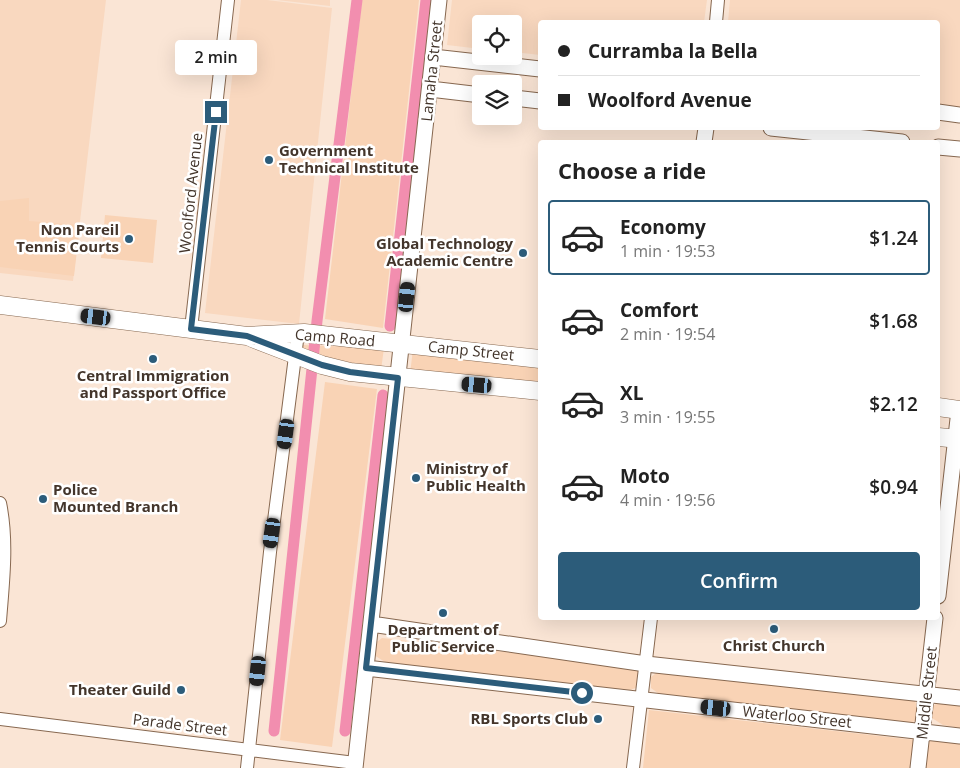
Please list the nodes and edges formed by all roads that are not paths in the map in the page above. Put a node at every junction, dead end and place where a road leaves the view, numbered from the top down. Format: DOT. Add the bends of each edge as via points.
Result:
graph roads {
  1 [pos="228,0"];
  2 [pos="439,0"];
  3 [pos="718,0"];
  4 [pos="716,20"];
  5 [pos="433,57"];
  6 [pos="538,69"];
  7 [pos="430,89"];
  8 [pos="472,93"];
  9 [pos="522,99"];
  10 [pos="538,101"];
  11 [pos="940,112"];
  12 [pos="960,115"];
  13 [pos="790,130"];
  14 [pos="883,140"];
  15 [pos="940,146"];
  16 [pos="960,149"];
  17 [pos="0,305"];
  18 [pos="191,329"];
  19 [pos="301,333"];
  20 [pos="247,336"];
  21 [pos="392,343"];
  22 [pos="299,357"];
  23 [pos="538,359"];
  24 [pos="389,377"];
  25 [pos="538,391"];
  26 [pos="960,406"];
  27 [pos="940,407"];
  28 [pos="940,437"];
  29 [pos="958,439"];
  30 [pos="0,503"];
  31 [pos="940,580"];
  32 [pos="650,620"];
  33 [pos="935,620"];
  34 [pos="0,621"];
  35 [pos="371,624"];
  36 [pos="646,664"];
  37 [pos="366,668"];
  38 [pos="926,694"];
  39 [pos="960,698"];
  40 [pos="641,700"];
  41 [pos="0,719"];
  42 [pos="922,732"];
  43 [pos="960,736"];
  44 [pos="249,750"];
  45 [pos="355,766"];
  46 [pos="247,768"];
  47 [pos="633,768"];
  48 [pos="918,768"];
  1 -- 18 [label="street, Woolford Avenue"];
  2 -- 5 [label="street, Lamaha Street"];
  3 -- 4 [label="street"];
  5 -- 6 [label="street"];
  5 -- 7 [label="street, Lamaha Street"];
  7 -- 8 [label="street"];
  7 -- 21 [label="street, Lamaha Street"];
  9 -- 10 [label="street"];
  11 -- 12 [label="street"];
  13 -- 14 [label="street"];
  15 -- 16 [label="street"];
  17 -- 18 [label="main road, Camp Road"];
  18 -- 20 [label="main road, Camp Road"];
  19 -- 20 [label="main road, Camp Road"];
  19 -- 21 [label="main road, Camp Road"];
  19 -- 22 [label="street"];
  20 -- 22 [label="main road"];
  21 -- 23 [label="main road, Camp Street"];
  21 -- 24 [label="street, Lamaha Street"];
  22 -- 24 [label="main road" via="350,372"];
  22 -- 44 [label="street" via="270,552"];
  24 -- 25 [label="main road"];
  24 -- 35 [label="street, Lamaha Street"];
  26 -- 27 [label="main road"];
  26 -- 29 [label="street"];
  28 -- 29 [label="main road"];
  29 -- 31 [label="street"];
  30 -- 34 [label="street" via="4,538"];
  32 -- 36 [label="street"];
  33 -- 38 [label="street, Middle Street"];
  35 -- 36 [label="street"];
  35 -- 37 [label="street, Lamaha Street"];
  36 -- 38 [label="street"];
  36 -- 40 [label="street"];
  37 -- 40 [label="street, Waterloo Street"];
  37 -- 45 [label="street, Lamaha Street"];
  38 -- 39 [label="street"];
  38 -- 42 [label="street, Middle Street"];
  40 -- 42 [label="street, Waterloo Street"];
  40 -- 47 [label="street"];
  41 -- 44 [label="street, Parade Street"];
  42 -- 43 [label="street, Waterloo Street"];
  42 -- 48 [label="street, Middle Street"];
  44 -- 45 [label="street, Parade Street"];
  44 -- 46 [label="street"];
}
